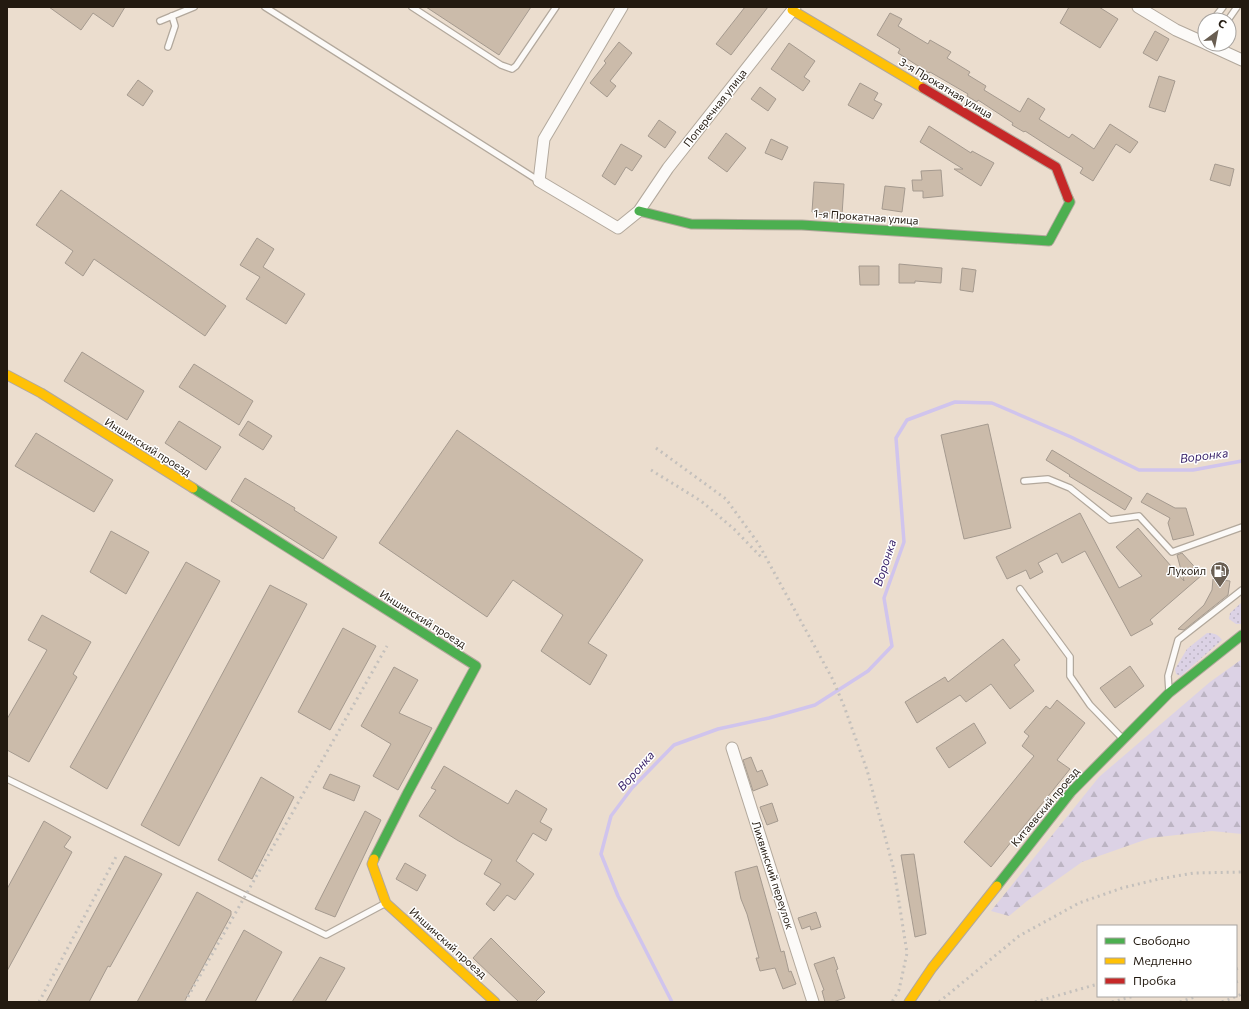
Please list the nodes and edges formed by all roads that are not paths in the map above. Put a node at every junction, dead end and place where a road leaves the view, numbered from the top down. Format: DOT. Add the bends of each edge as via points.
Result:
graph roads {
  1 [pos="194,7"];
  2 [pos="265,7"];
  3 [pos="412,7"];
  4 [pos="556,7"];
  5 [pos="622,7"];
  6 [pos="1138,7"];
  7 [pos="793,9"];
  8 [pos="172,16"];
  9 [pos="160,21"];
  10 [pos="1197,38"];
  11 [pos="168,47"];
  12 [pos="1227,52"];
  13 [pos="1242,60"];
  14 [pos="539,181"];
  15 [pos="1070,202"];
  16 [pos="639,211"];
  17 [pos="7,375"];
  18 [pos="1024,481"];
  19 [pos="1242,527"];
  20 [pos="1020,588"];
  21 [pos="1242,590"];
  22 [pos="1242,635"];
  23 [pos="1169,692"];
  24 [pos="1123,739"];
  25 [pos="732,748"];
  26 [pos="7,779"];
  27 [pos="386,902"];
  28 [pos="495,1002"];
  29 [pos="813,1002"];
  30 [pos="909,1002"];
  1 -- 8 [label="lane"];
  2 -- 14 [label="lane"];
  3 -- 4 [label="lane" via="501,65 512,69"];
  5 -- 14 [label="street" via="544,139"];
  6 -- 10 [label="street" via="1176,30"];
  7 -- 15 [label="street, 3-я Прокатная улица" via="1056,167"];
  7 -- 16 [label="street, Поперечная улица" via="668,168"];
  8 -- 9 [label="lane"];
  8 -- 11 [label="lane" via="175,26"];
  12 -- 13 [label="street"];
  14 -- 16 [label="street, Поперечная улица" via="618,228"];
  15 -- 16 [label="street, 1-я Прокатная улица" via="1049,241 802,225 691,224"];
  17 -- 27 [label="street, Иншинский проезд" via="41,393 476,666 406,794 372,864"];
  18 -- 19 [label="lane" via="1048,479 1070,488 1110,520 1139,516 1172,552"];
  20 -- 24 [label="lane" via="1070,657 1070,676 1090,705"];
  21 -- 23 [label="lane" via="1178,640 1168,676"];
  22 -- 23 [label="street, Китаевский проезд"];
  23 -- 24 [label="street, Китаевский проезд"];
  24 -- 30 [label="street, Китаевский проезд" via="1071,792 932,968"];
  25 -- 29 [label="street, Лихвинский переулок"];
  26 -- 27 [label="lane" via="326,935"];
  27 -- 28 [label="street, Иншинский проезд"];
}
